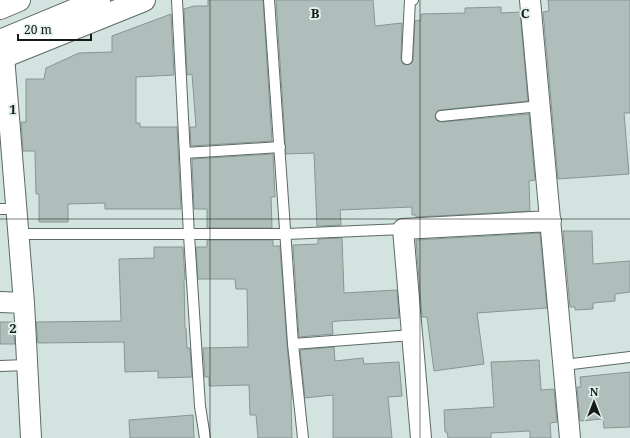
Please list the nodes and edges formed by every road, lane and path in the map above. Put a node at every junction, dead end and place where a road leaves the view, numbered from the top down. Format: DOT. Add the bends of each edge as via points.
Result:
graph roads {
  1 [pos="19,0"];
  2 [pos="98,0"];
  3 [pos="144,0"];
  4 [pos="177,0"];
  5 [pos="269,0"];
  6 [pos="413,0"];
  7 [pos="530,0"];
  8 [pos="0,8"];
  9 [pos="1,52"];
  10 [pos="407,59"];
  11 [pos="540,106"];
  12 [pos="441,116"];
  13 [pos="280,147"];
  14 [pos="185,153"];
  15 [pos="8,209"];
  16 [pos="551,221"];
  17 [pos="403,228"];
  18 [pos="19,234"];
  19 [pos="286,234"];
  20 [pos="189,235"];
  21 [pos="0,302"];
  22 [pos="24,303"];
  23 [pos="412,335"];
  24 [pos="294,344"];
  25 [pos="630,357"];
  26 [pos="27,365"];
  27 [pos="564,365"];
  28 [pos="0,366"];
  29 [pos="31,438"];
  30 [pos="205,438"];
  31 [pos="303,438"];
  32 [pos="421,438"];
  33 [pos="570,438"];
  1 -- 8 [label="highway"];
  2 -- 9 [label="highway"];
  3 -- 9 [label="highway"];
  4 -- 14 [label="lane"];
  5 -- 13 [label="lane"];
  6 -- 10 [label="lane" via="410,0"];
  7 -- 11 [label="street"];
  9 -- 15 [label="street"];
  11 -- 12 [label="lane"];
  11 -- 16 [label="street"];
  13 -- 14 [label="lane"];
  13 -- 19 [label="lane"];
  14 -- 20 [label="lane"];
  15 -- 18 [label="street"];
  16 -- 17 [label="street"];
  16 -- 27 [label="street"];
  17 -- 19 [label="lane"];
  17 -- 23 [label="street"];
  18 -- 20 [label="lane"];
  18 -- 22 [label="street"];
  19 -- 20 [label="lane"];
  19 -- 24 [label="lane"];
  20 -- 30 [label="lane" via="200,406"];
  21 -- 22 [label="street"];
  22 -- 26 [label="street"];
  23 -- 24 [label="lane"];
  23 -- 32 [label="street"];
  24 -- 31 [label="lane"];
  25 -- 27 [label="lane"];
  26 -- 28 [label="lane"];
  26 -- 29 [label="street"];
  27 -- 33 [label="street"];
}
